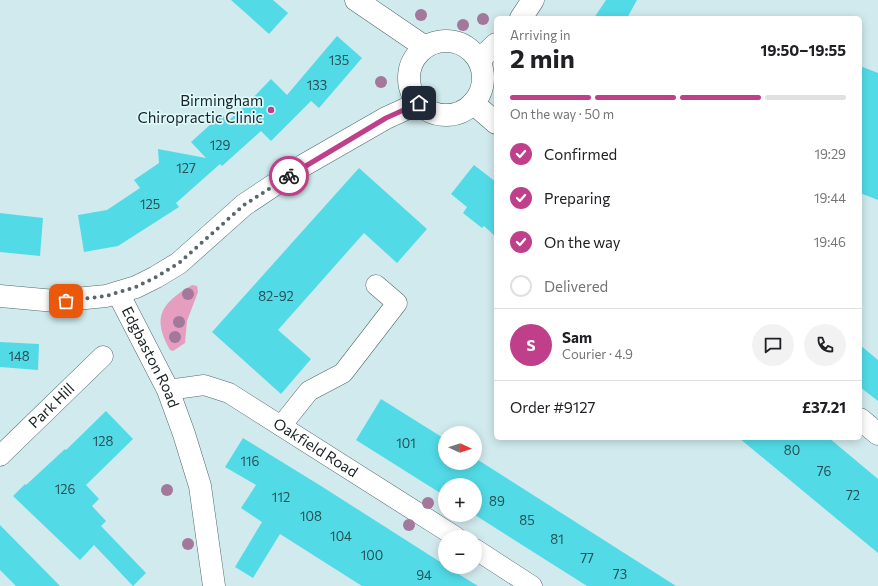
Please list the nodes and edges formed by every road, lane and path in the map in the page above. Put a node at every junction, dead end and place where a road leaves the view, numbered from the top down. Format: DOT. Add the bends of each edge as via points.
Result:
graph roads {
  1 [pos="356,0"];
  2 [pos="533,0"];
  3 [pos="522,16"];
  4 [pos="494,46"];
  5 [pos="425,47"];
  6 [pos="479,60"];
  7 [pos="419,103"];
  8 [pos="473,103"];
  9 [pos="494,121"];
  10 [pos="376,285"];
  11 [pos="118,293"];
  12 [pos="0,296"];
  13 [pos="103,356"];
  14 [pos="168,390"];
  15 [pos="862,421"];
  16 [pos="281,426"];
  17 [pos="878,434"];
  18 [pos="0,456"];
  19 [pos="445,530"];
  20 [pos="482,554"];
  21 [pos="214,586"];
  22 [pos="532,586"];
  1 -- 5 [label="main road"];
  2 -- 3 [label="main road"];
  4 -- 6 [label="main road"];
  5 -- 6 [label="main road" via="447,41 461,44 471,50"];
  5 -- 7 [label="main road" via="411,66 409,78 412,91"];
  6 -- 8 [label="main road" via="483,78 481,90"];
  7 -- 8 [label="main road" via="430,111 450,115 463,111"];
  7 -- 11 [label="main road, Edgbaston Road" via="386,118 304,165 244,205 179,263 136,287"];
  8 -- 9 [label="main road"];
  10 -- 16 [label="street" via="397,303 344,373 309,391"];
  11 -- 12 [label="main road" via="55,301"];
  11 -- 14 [label="main road, Edgbaston Road"];
  13 -- 18 [label="street, Park Hill"];
  14 -- 16 [label="street, Oakfield Road" via="204,385 229,393"];
  14 -- 21 [label="main road, Edgbaston Road" via="200,486"];
  15 -- 17 [label="main road"];
  16 -- 19 [label="street, Oakfield Road"];
  20 -- 22 [label="street"];
}
